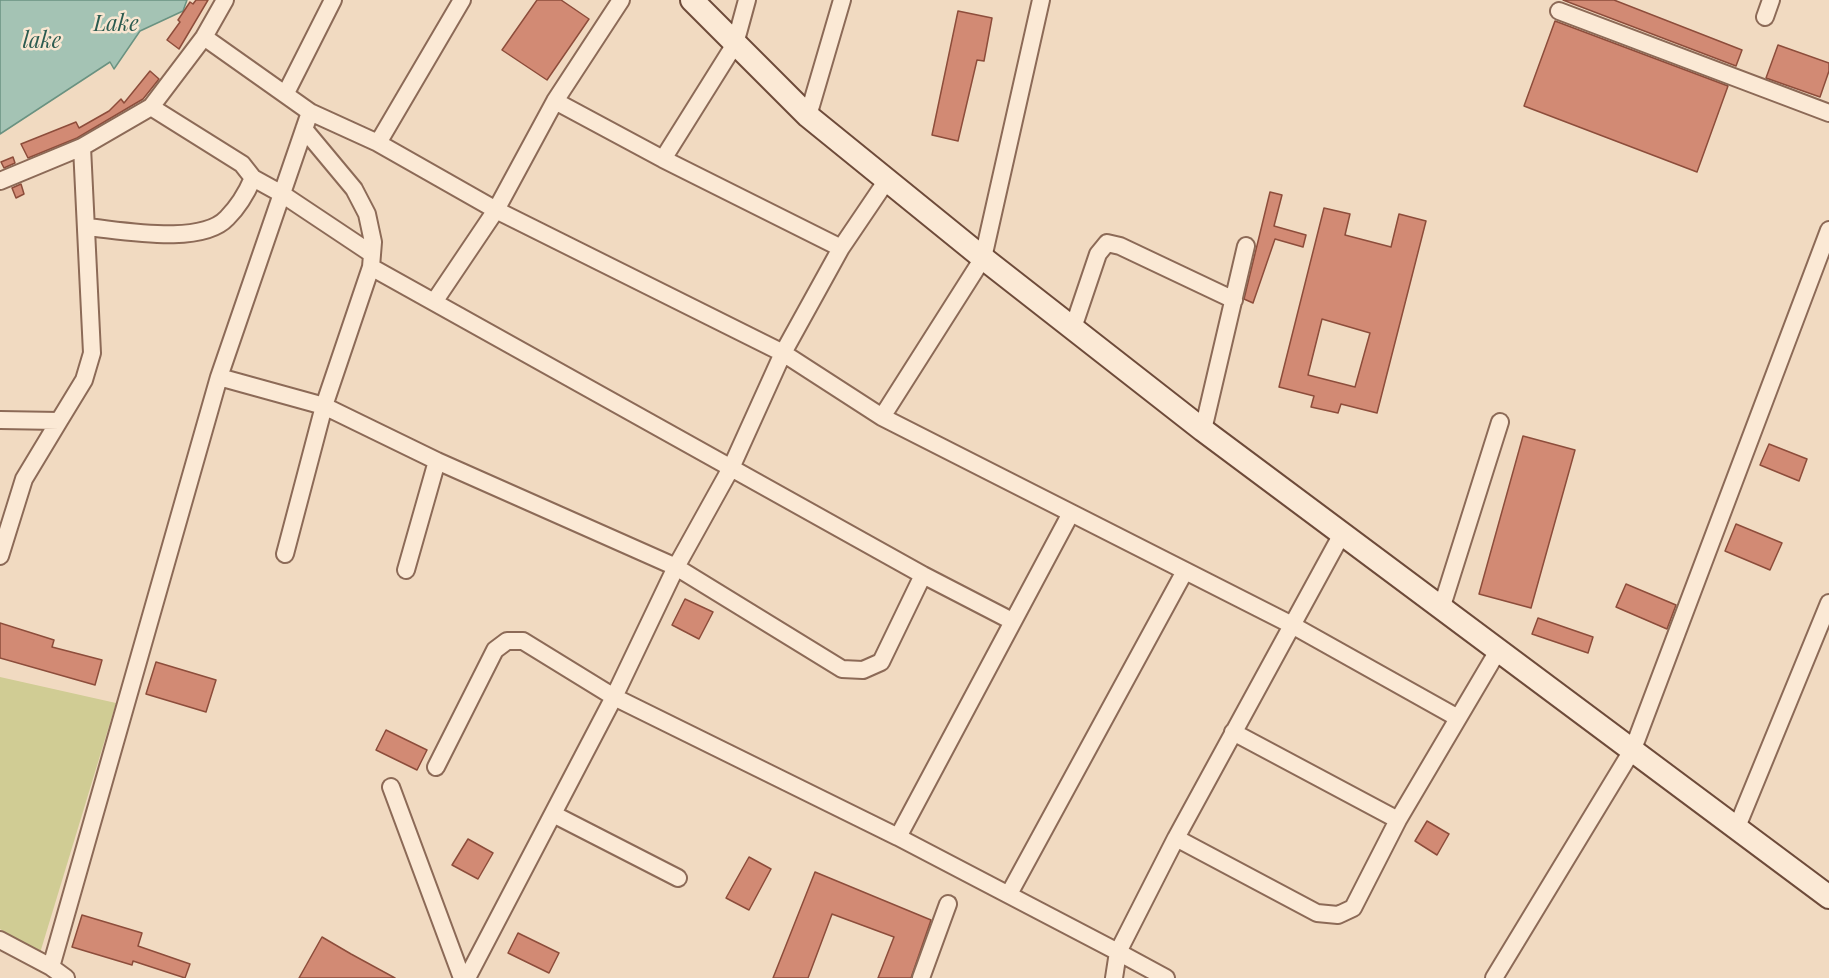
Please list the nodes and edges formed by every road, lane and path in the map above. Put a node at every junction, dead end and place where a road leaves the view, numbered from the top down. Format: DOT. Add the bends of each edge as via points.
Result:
graph roads {
  1 [pos="225,0"];
  2 [pos="333,0"];
  3 [pos="462,0"];
  4 [pos="621,0"];
  5 [pos="692,0"];
  6 [pos="747,0"];
  7 [pos="842,0"];
  8 [pos="1041,0"];
  9 [pos="1771,0"];
  10 [pos="1559,11"];
  11 [pos="1765,17"];
  12 [pos="204,37"];
  13 [pos="735,44"];
  14 [pos="286,93"];
  15 [pos="555,101"];
  16 [pos="151,107"];
  17 [pos="310,112"];
  18 [pos="1829,113"];
  19 [pos="808,116"];
  20 [pos="304,129"];
  21 [pos="378,143"];
  22 [pos="82,147"];
  23 [pos="663,159"];
  24 [pos="253,178"];
  25 [pos="887,180"];
  26 [pos="0,181"];
  27 [pos="282,194"];
  28 [pos="496,210"];
  29 [pos="86,227"];
  30 [pos="1828,239"];
  31 [pos="1246,246"];
  32 [pos="841,248"];
  33 [pos="983,258"];
  34 [pos="371,261"];
  35 [pos="1234,300"];
  36 [pos="434,302"];
  37 [pos="1073,328"];
  38 [pos="783,353"];
  39 [pos="219,377"];
  40 [pos="324,406"];
  41 [pos="882,417"];
  42 [pos="0,420"];
  43 [pos="59,421"];
  44 [pos="1500,422"];
  45 [pos="1203,430"];
  46 [pos="437,461"];
  47 [pos="731,468"];
  48 [pos="1071,513"];
  49 [pos="1343,532"];
  50 [pos="285,554"];
  51 [pos="0,556"];
  52 [pos="676,567"];
  53 [pos="406,570"];
  54 [pos="1185,571"];
  55 [pos="923,575"];
  56 [pos="1829,603"];
  57 [pos="1442,606"];
  58 [pos="1012,621"];
  59 [pos="1292,625"];
  60 [pos="1499,649"];
  61 [pos="614,697"];
  62 [pos="1458,718"];
  63 [pos="1233,732"];
  64 [pos="1633,749"];
  65 [pos="436,767"];
  66 [pos="391,787"];
  67 [pos="553,814"];
  68 [pos="1398,820"];
  69 [pos="1737,827"];
  70 [pos="898,837"];
  71 [pos="1176,838"];
  72 [pos="678,878"];
  73 [pos="1008,894"];
  74 [pos="1829,897"];
  75 [pos="948,904"];
  76 [pos="0,940"];
  77 [pos="1118,952"];
  78 [pos="51,967"];
  79 [pos="66,978"];
  80 [pos="462,978"];
  81 [pos="467,978"];
  82 [pos="921,978"];
  83 [pos="1114,978"];
  84 [pos="1166,978"];
  85 [pos="1494,978"];
  1 -- 12 [label="street"];
  2 -- 14 [label="street"];
  3 -- 21 [label="street"];
  4 -- 15 [label="street"];
  5 -- 13 [label="street"];
  6 -- 13 [label="street"];
  7 -- 19 [label="street"];
  8 -- 33 [label="street"];
  9 -- 11 [label="street"];
  10 -- 18 [label="street"];
  12 -- 14 [label="street"];
  12 -- 16 [label="street"];
  13 -- 19 [label="street"];
  13 -- 23 [label="street"];
  14 -- 17 [label="street"];
  15 -- 23 [label="street"];
  15 -- 28 [label="street"];
  16 -- 22 [label="street"];
  16 -- 24 [label="street" via="242,164"];
  17 -- 20 [label="street"];
  17 -- 21 [label="street"];
  19 -- 25 [label="street"];
  20 -- 27 [label="street"];
  20 -- 34 [label="street" via="354,189 367,214 373,242"];
  21 -- 28 [label="street"];
  22 -- 26 [label="street"];
  22 -- 29 [label="street"];
  23 -- 32 [label="street"];
  24 -- 27 [label="street"];
  24 -- 29 [label="street" via="226,219 200,232 178,235"];
  25 -- 32 [label="street"];
  25 -- 33 [label="street"];
  27 -- 34 [label="street"];
  27 -- 39 [label="street"];
  28 -- 36 [label="street"];
  28 -- 38 [label="street"];
  29 -- 43 [label="street" via="92,353 84,380"];
  30 -- 64 [label="street"];
  31 -- 35 [label="street"];
  32 -- 38 [label="street"];
  33 -- 37 [label="street"];
  33 -- 41 [label="street"];
  34 -- 36 [label="street"];
  34 -- 40 [label="street"];
  35 -- 37 [label="street" via="1107,243 1098,254"];
  35 -- 45 [label="street"];
  36 -- 47 [label="street"];
  37 -- 45 [label="street"];
  38 -- 41 [label="street"];
  38 -- 47 [label="street"];
  39 -- 40 [label="street"];
  39 -- 78 [label="street"];
  40 -- 46 [label="street"];
  40 -- 50 [label="street"];
  41 -- 48 [label="street"];
  42 -- 43 [label="street"];
  43 -- 51 [label="street" via="24,479"];
  44 -- 57 [label="street"];
  45 -- 49 [label="street"];
  46 -- 52 [label="street"];
  46 -- 53 [label="street"];
  47 -- 52 [label="street"];
  47 -- 55 [label="street"];
  48 -- 54 [label="street"];
  48 -- 58 [label="street"];
  49 -- 57 [label="street"];
  49 -- 59 [label="street"];
  52 -- 55 [label="street" via="843,669 863,670 881,662"];
  52 -- 61 [label="street"];
  54 -- 59 [label="street"];
  54 -- 73 [label="street"];
  55 -- 58 [label="street"];
  56 -- 69 [label="street"];
  57 -- 60 [label="street"];
  58 -- 70 [label="street"];
  59 -- 62 [label="street"];
  59 -- 63 [label="street"];
  60 -- 62 [label="street"];
  60 -- 64 [label="street"];
  61 -- 65 [label="street" via="543,651 523,641 507,641 495,650"];
  61 -- 67 [label="street"];
  61 -- 70 [label="street"];
  62 -- 68 [label="street"];
  63 -- 68 [label="street"];
  63 -- 71 [label="street"];
  64 -- 69 [label="street"];
  64 -- 85 [label="street"];
  66 -- 80 [label="street"];
  67 -- 72 [label="street"];
  67 -- 81 [label="street"];
  68 -- 71 [label="street" via="1353,908 1338,915 1317,913"];
  69 -- 74 [label="street"];
  70 -- 73 [label="street"];
  71 -- 77 [label="street"];
  73 -- 77 [label="street"];
  75 -- 82 [label="street"];
  76 -- 78 [label="street"];
  77 -- 83 [label="street"];
  77 -- 84 [label="street"];
  78 -- 79 [label="street"];
}
